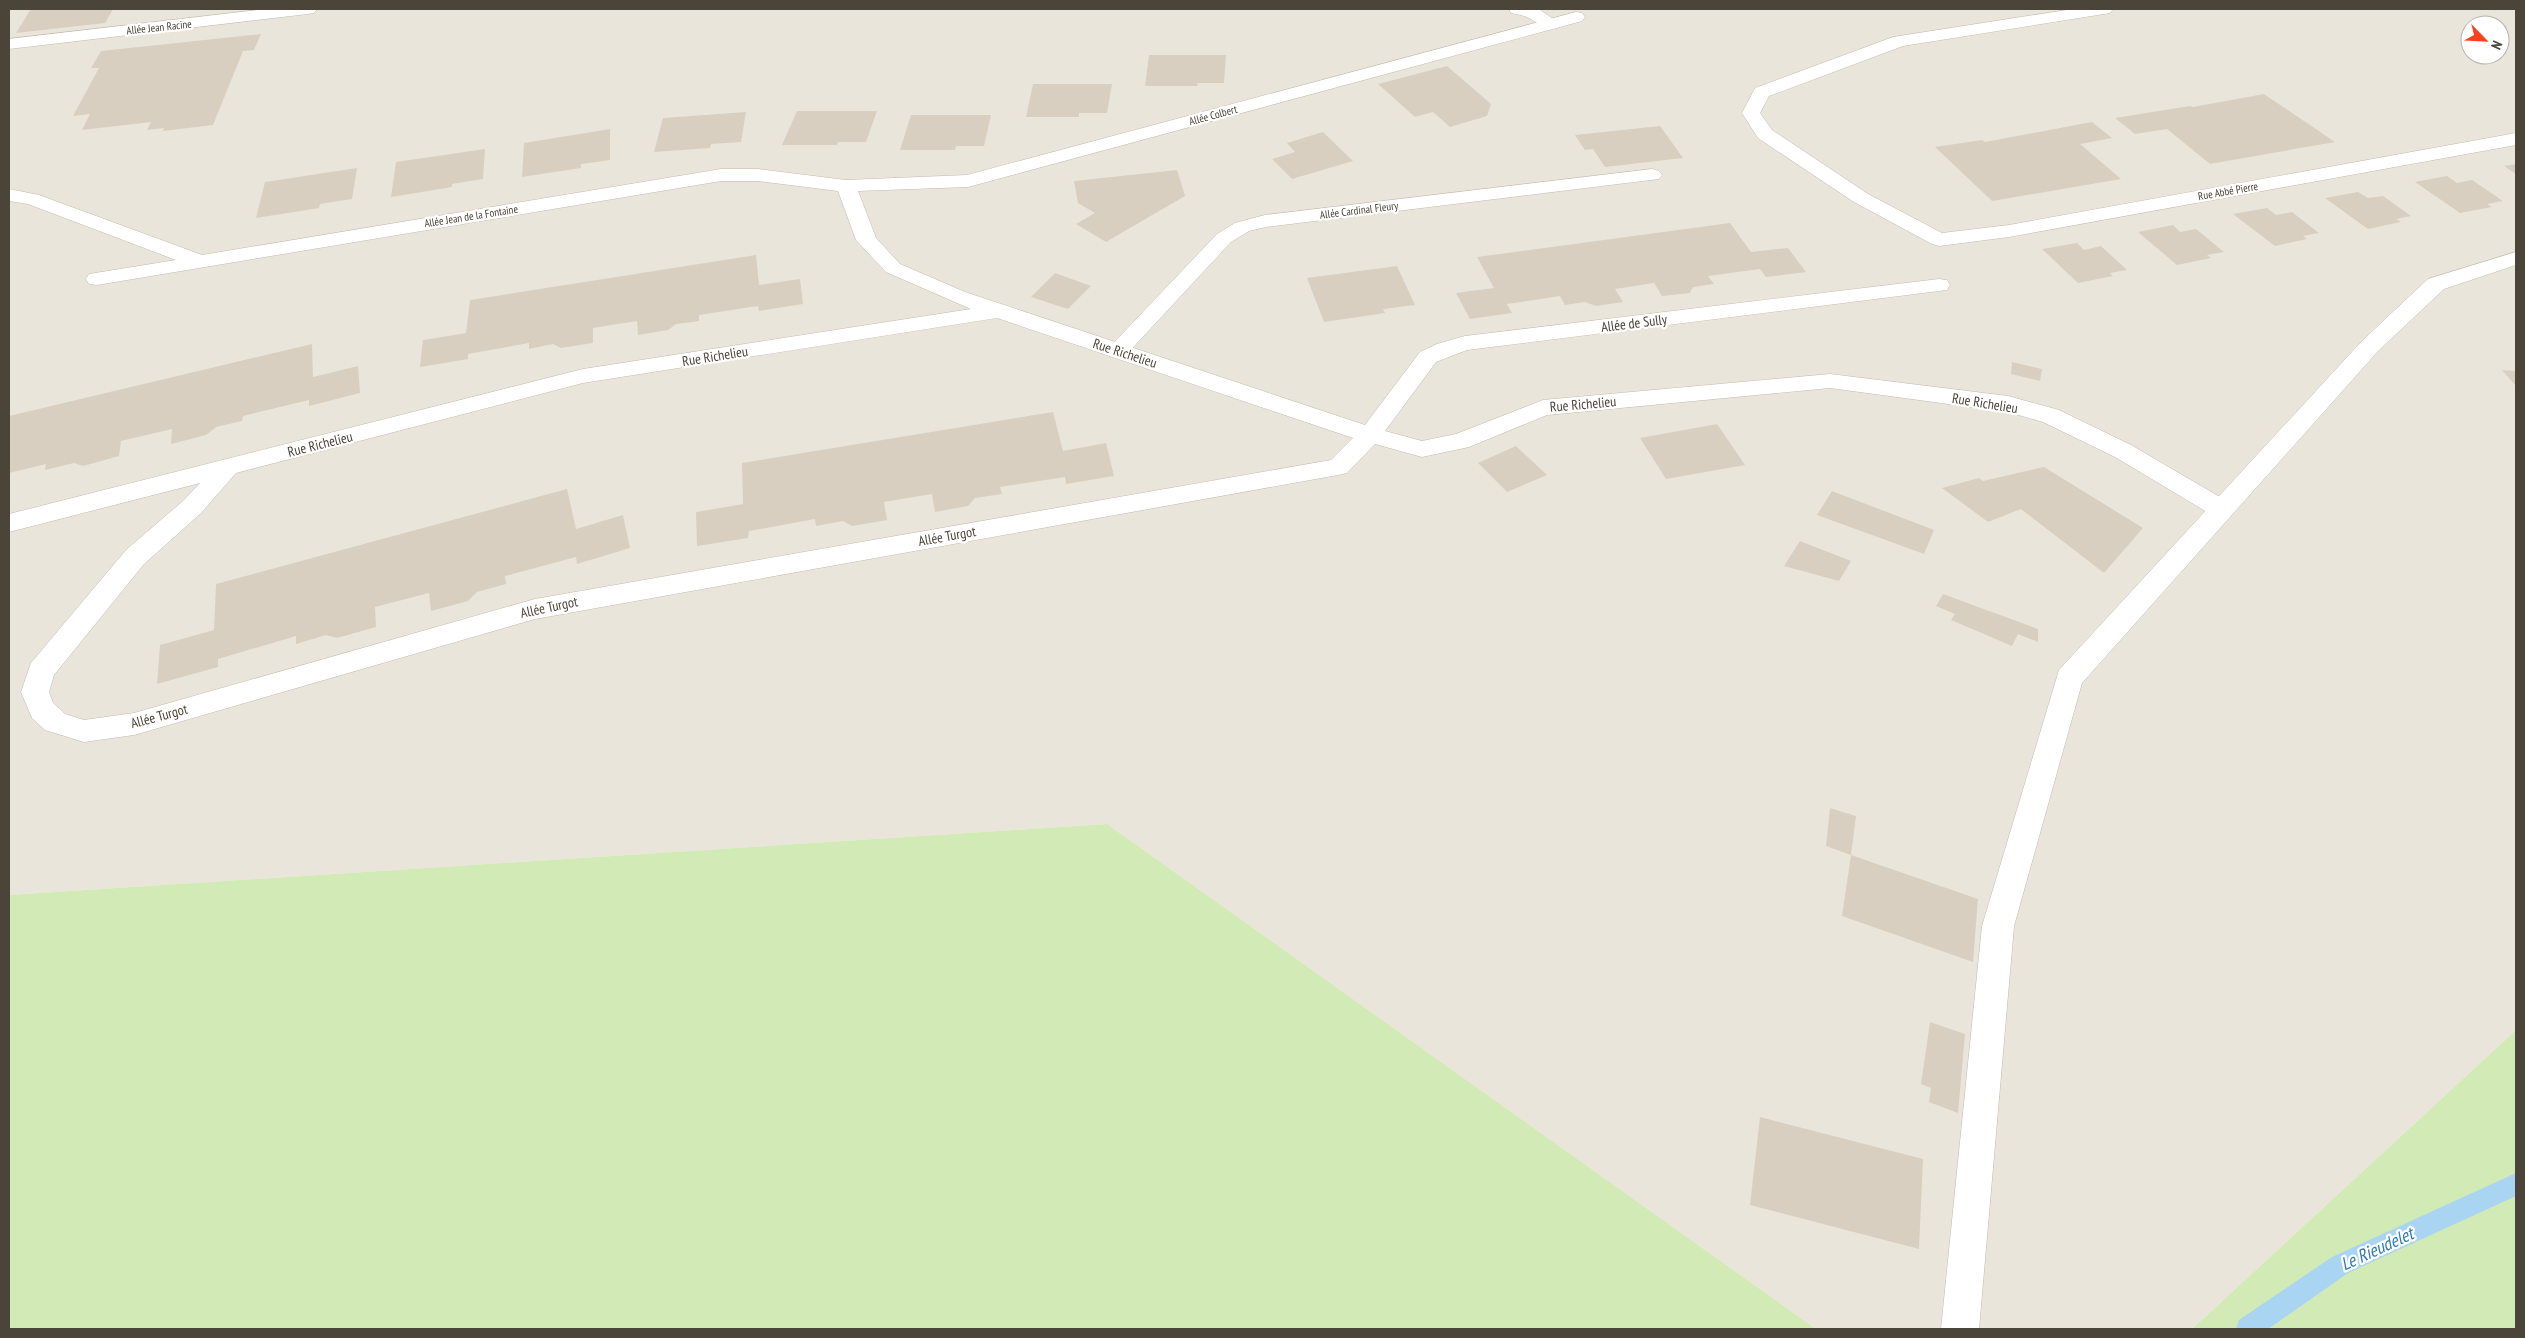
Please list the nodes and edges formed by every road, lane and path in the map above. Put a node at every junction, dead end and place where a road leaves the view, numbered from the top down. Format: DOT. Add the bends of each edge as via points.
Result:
graph roads {
  1 [pos="308,9"];
  2 [pos="1517,9"];
  3 [pos="2104,9"];
  4 [pos="1576,18"];
  5 [pos="1551,24"];
  6 [pos="9,44"];
  7 [pos="2516,139"];
  8 [pos="1652,174"];
  9 [pos="846,186"];
  10 [pos="9,195"];
  11 [pos="2516,258"];
  12 [pos="201,261"];
  13 [pos="97,279"];
  14 [pos="1939,285"];
  15 [pos="998,311"];
  16 [pos="1117,351"];
  17 [pos="1370,435"];
  18 [pos="228,468"];
  19 [pos="2221,509"];
  20 [pos="9,523"];
  21 [pos="1960,1329"];
  1 -- 6 [label="street, Allée Jean Racine"];
  2 -- 5 [label="street" via="1533,13"];
  3 -- 7 [label="street, Rue Abbé Pierre" via="1899,42 1761,92 1751,113 1765,134 1861,198 1939,240"];
  4 -- 5 [label="street, Allée Colbert"];
  5 -- 9 [label="street, Allée Colbert" via="968,181"];
  8 -- 16 [label="street, Allée Cardinal Fleury" via="1265,221 1242,227 1224,238"];
  9 -- 12 [label="street, Allée Jean de la Fontaine" via="758,175 721,174"];
  9 -- 15 [label="street" via="866,240 892,268"];
  10 -- 12 [label="street" via="32,199"];
  11 -- 19 [label="street" via="2436,284 2370,346"];
  12 -- 13 [label="street, Allée Jean de la Fontaine"];
  14 -- 17 [label="street, Allée de Sully" via="1465,343 1428,358"];
  15 -- 16 [label="street, Rue Richelieu"];
  15 -- 18 [label="street, Rue Richelieu" via="583,376"];
  16 -- 17 [label="street, Rue Richelieu"];
  17 -- 18 [label="street, Allée Turgot" via="1338,467 535,609 134,724 84,731 55,722 42,710 35,692 41,671 135,557 192,507"];
  17 -- 19 [label="street, Rue Richelieu" via="1422,448 1461,441 1543,408 1830,382 2008,404 2051,416 2123,451"];
  18 -- 20 [label="street, Rue Richelieu"];
  19 -- 21 [label="street" via="2069,678 1998,926"];
}
